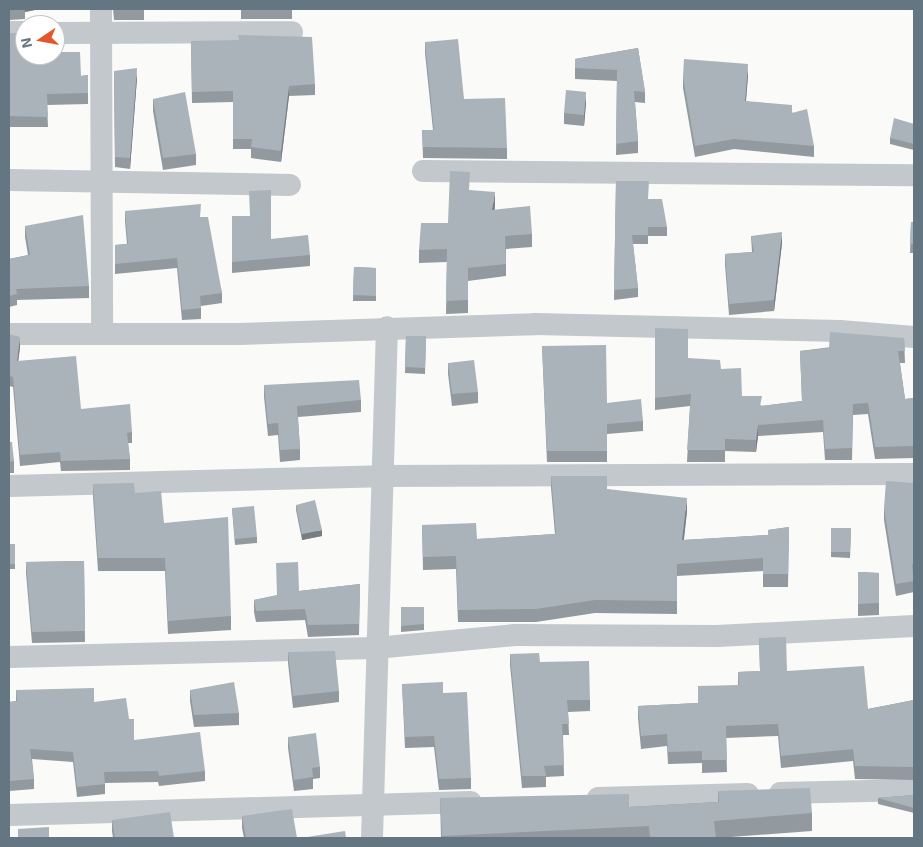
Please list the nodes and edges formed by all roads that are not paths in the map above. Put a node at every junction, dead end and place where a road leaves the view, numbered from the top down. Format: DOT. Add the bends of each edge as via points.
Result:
graph roads {
  1 [pos="100,9"];
  2 [pos="292,32"];
  3 [pos="65,33"];
  4 [pos="101,34"];
  5 [pos="423,171"];
  6 [pos="914,175"];
  7 [pos="9,180"];
  8 [pos="104,182"];
  9 [pos="290,185"];
  10 [pos="387,327"];
  11 [pos="102,333"];
  12 [pos="9,334"];
  13 [pos="914,337"];
  14 [pos="914,474"];
  15 [pos="380,476"];
  16 [pos="9,486"];
  17 [pos="914,626"];
  18 [pos="375,648"];
  19 [pos="9,657"];
  20 [pos="914,790"];
  21 [pos="574,798"];
  22 [pos="497,801"];
  23 [pos="372,805"];
  24 [pos="9,815"];
  25 [pos="372,838"];
  1 -- 4 [label="street"];
  2 -- 4 [label="street"];
  3 -- 4 [label="street"];
  4 -- 8 [label="street"];
  5 -- 6 [label="street"];
  7 -- 8 [label="street"];
  8 -- 9 [label="street"];
  8 -- 11 [label="street"];
  10 -- 11 [label="street" via="239,334"];
  10 -- 13 [label="street" via="535,324"];
  10 -- 15 [label="street"];
  11 -- 12 [label="street"];
  14 -- 15 [label="street"];
  15 -- 16 [label="street"];
  15 -- 18 [label="street"];
  17 -- 18 [label="street" via="717,636 515,635"];
  18 -- 19 [label="street"];
  18 -- 23 [label="street"];
  20 -- 21 [label="street"];
  22 -- 23 [label="street"];
  23 -- 24 [label="street"];
  23 -- 25 [label="street"];
}
